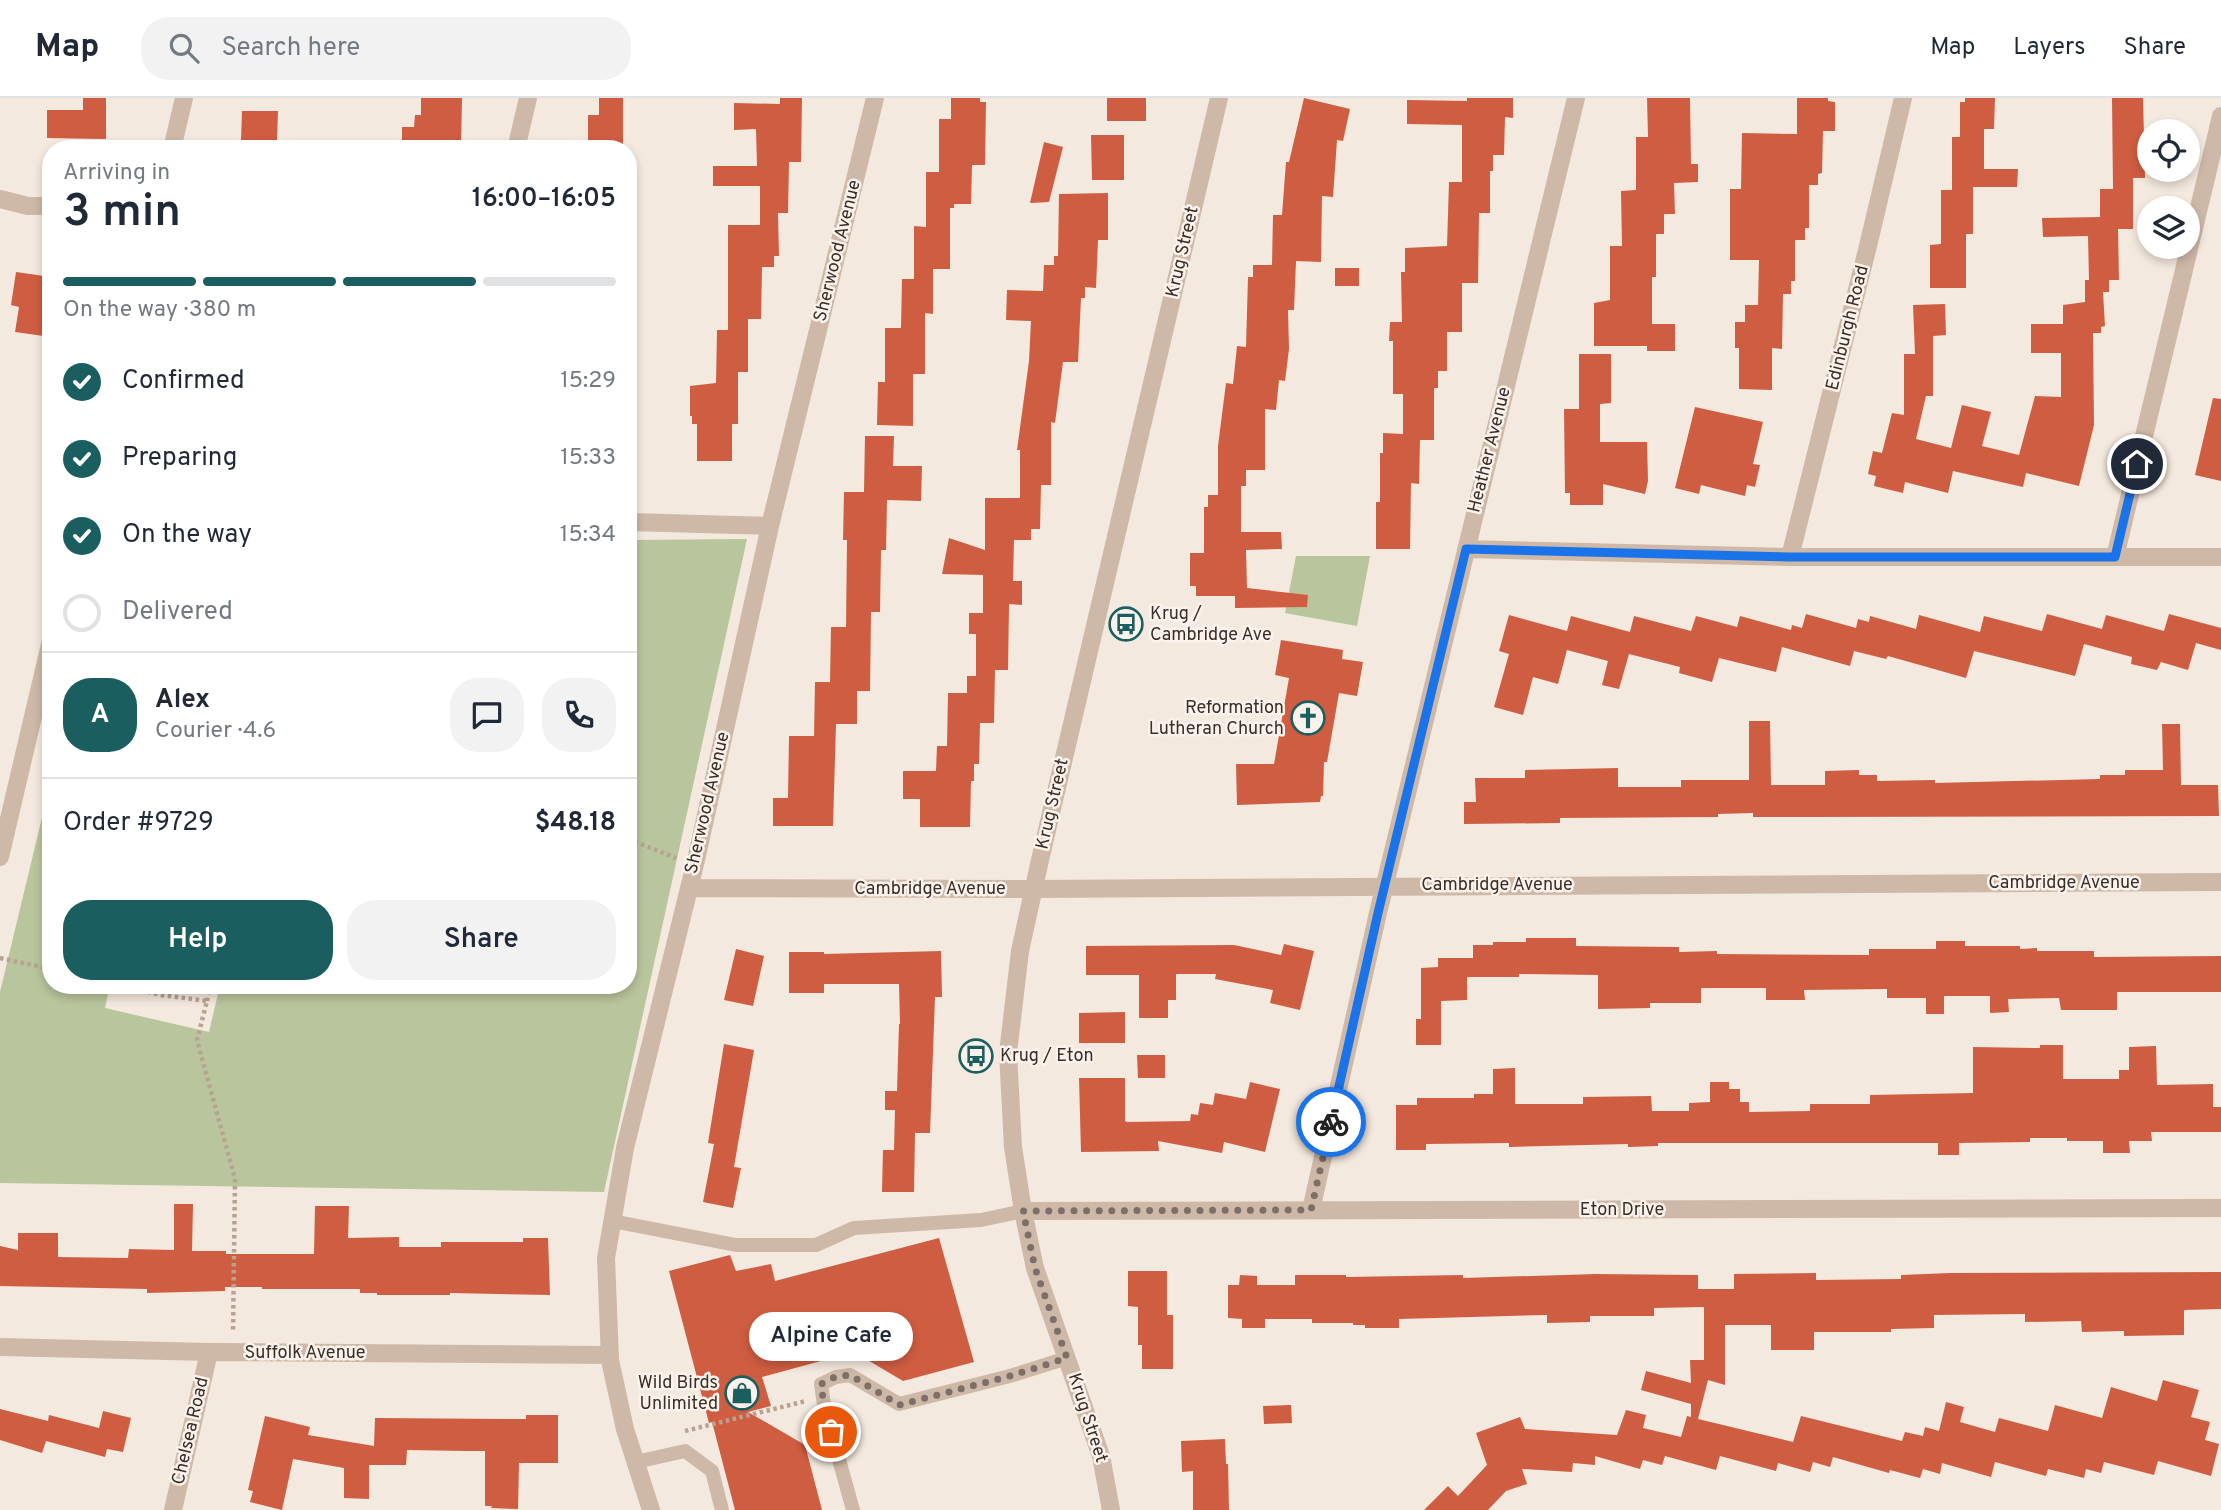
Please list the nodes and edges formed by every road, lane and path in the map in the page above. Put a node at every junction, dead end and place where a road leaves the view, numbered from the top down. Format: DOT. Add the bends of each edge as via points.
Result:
graph roads {
  1 [pos="184,98"];
  2 [pos="527,98"];
  3 [pos="875,98"];
  4 [pos="1219,98"];
  5 [pos="1576,98"];
  6 [pos="1903,98"];
  7 [pos="2221,116"];
  8 [pos="174,140"];
  9 [pos="518,140"];
  10 [pos="0,199"];
  11 [pos="42,206"];
  12 [pos="637,522"];
  13 [pos="770,526"];
  14 [pos="1466,549"];
  15 [pos="1790,557"];
  16 [pos="2115,557"];
  17 [pos="2221,557"];
  18 [pos="42,690"];
  19 [pos="637,843"];
  20 [pos="0,858"];
  21 [pos="679,858"];
  22 [pos="2221,882"];
  23 [pos="1385,885"];
  24 [pos="689,888"];
  25 [pos="1033,888"];
  26 [pos="0,958"];
  27 [pos="42,967"];
  28 [pos="157,994"];
  29 [pos="208,994"];
  30 [pos="206,1001"];
  31 [pos="2221,1208"];
  32 [pos="1311,1210"];
  33 [pos="1023,1211"];
  34 [pos="612,1221"];
  35 [pos="233,1336"];
  36 [pos="0,1348"];
  37 [pos="209,1352"];
  38 [pos="610,1355"];
  39 [pos="1067,1358"];
  40 [pos="823,1396"];
  41 [pos="680,1433"];
  42 [pos="636,1462"];
  43 [pos="173,1510"];
  44 [pos="651,1510"];
  45 [pos="722,1510"];
  46 [pos="853,1510"];
  47 [pos="1111,1510"];
  1 -- 8 [label="street"];
  2 -- 9 [label="street"];
  3 -- 13 [label="street, Sherwood Avenue"];
  4 -- 25 [label="street, Krug Street"];
  5 -- 14 [label="street, Heather Avenue"];
  6 -- 15 [label="street, Edinburgh Road"];
  7 -- 16 [label="street"];
  10 -- 11 [label="street"];
  12 -- 13 [label="street"];
  13 -- 24 [label="street, Sherwood Avenue"];
  14 -- 15 [label="street"];
  14 -- 23 [label="street, Heather Avenue"];
  15 -- 16 [label="street"];
  16 -- 17 [label="street"];
  18 -- 20 [label="street"];
  19 -- 21 [label="path"];
  22 -- 23 [label="street, Cambridge Avenue"];
  23 -- 25 [label="street, Cambridge Avenue"];
  23 -- 32 [label="street, Heather Avenue"];
  24 -- 25 [label="street, Cambridge Avenue"];
  24 -- 34 [label="street, Sherwood Avenue" via="625,1148"];
  25 -- 33 [label="street, Krug Street" via="1008,1053 1013,1147"];
  26 -- 27 [label="path"];
  28 -- 30 [label="path"];
  29 -- 30 [label="path"];
  30 -- 35 [label="path" via="197,1040 234,1179"];
  31 -- 32 [label="street, Eton Drive"];
  32 -- 33 [label="street, Eton Drive"];
  33 -- 34 [label="lane" via="981,1220 854,1228 816,1245 736,1245"];
  33 -- 39 [label="street, Krug Street" via="1035,1268"];
  34 -- 38 [label="street, Sherwood Avenue" via="606,1258"];
  36 -- 37 [label="street, Suffolk Avenue"];
  37 -- 38 [label="street, Suffolk Avenue"];
  37 -- 43 [label="street, Chelsea Road"];
  38 -- 42 [label="street, Sherwood Avenue"];
  39 -- 40 [label="lane" via="899,1405 850,1375 821,1384"];
  39 -- 47 [label="street, Krug Street" via="1101,1456"];
  40 -- 41 [label="path"];
  40 -- 46 [label="lane"];
  42 -- 44 [label="street, Sherwood Avenue"];
  42 -- 45 [label="lane" via="685,1451 712,1471"];
}
